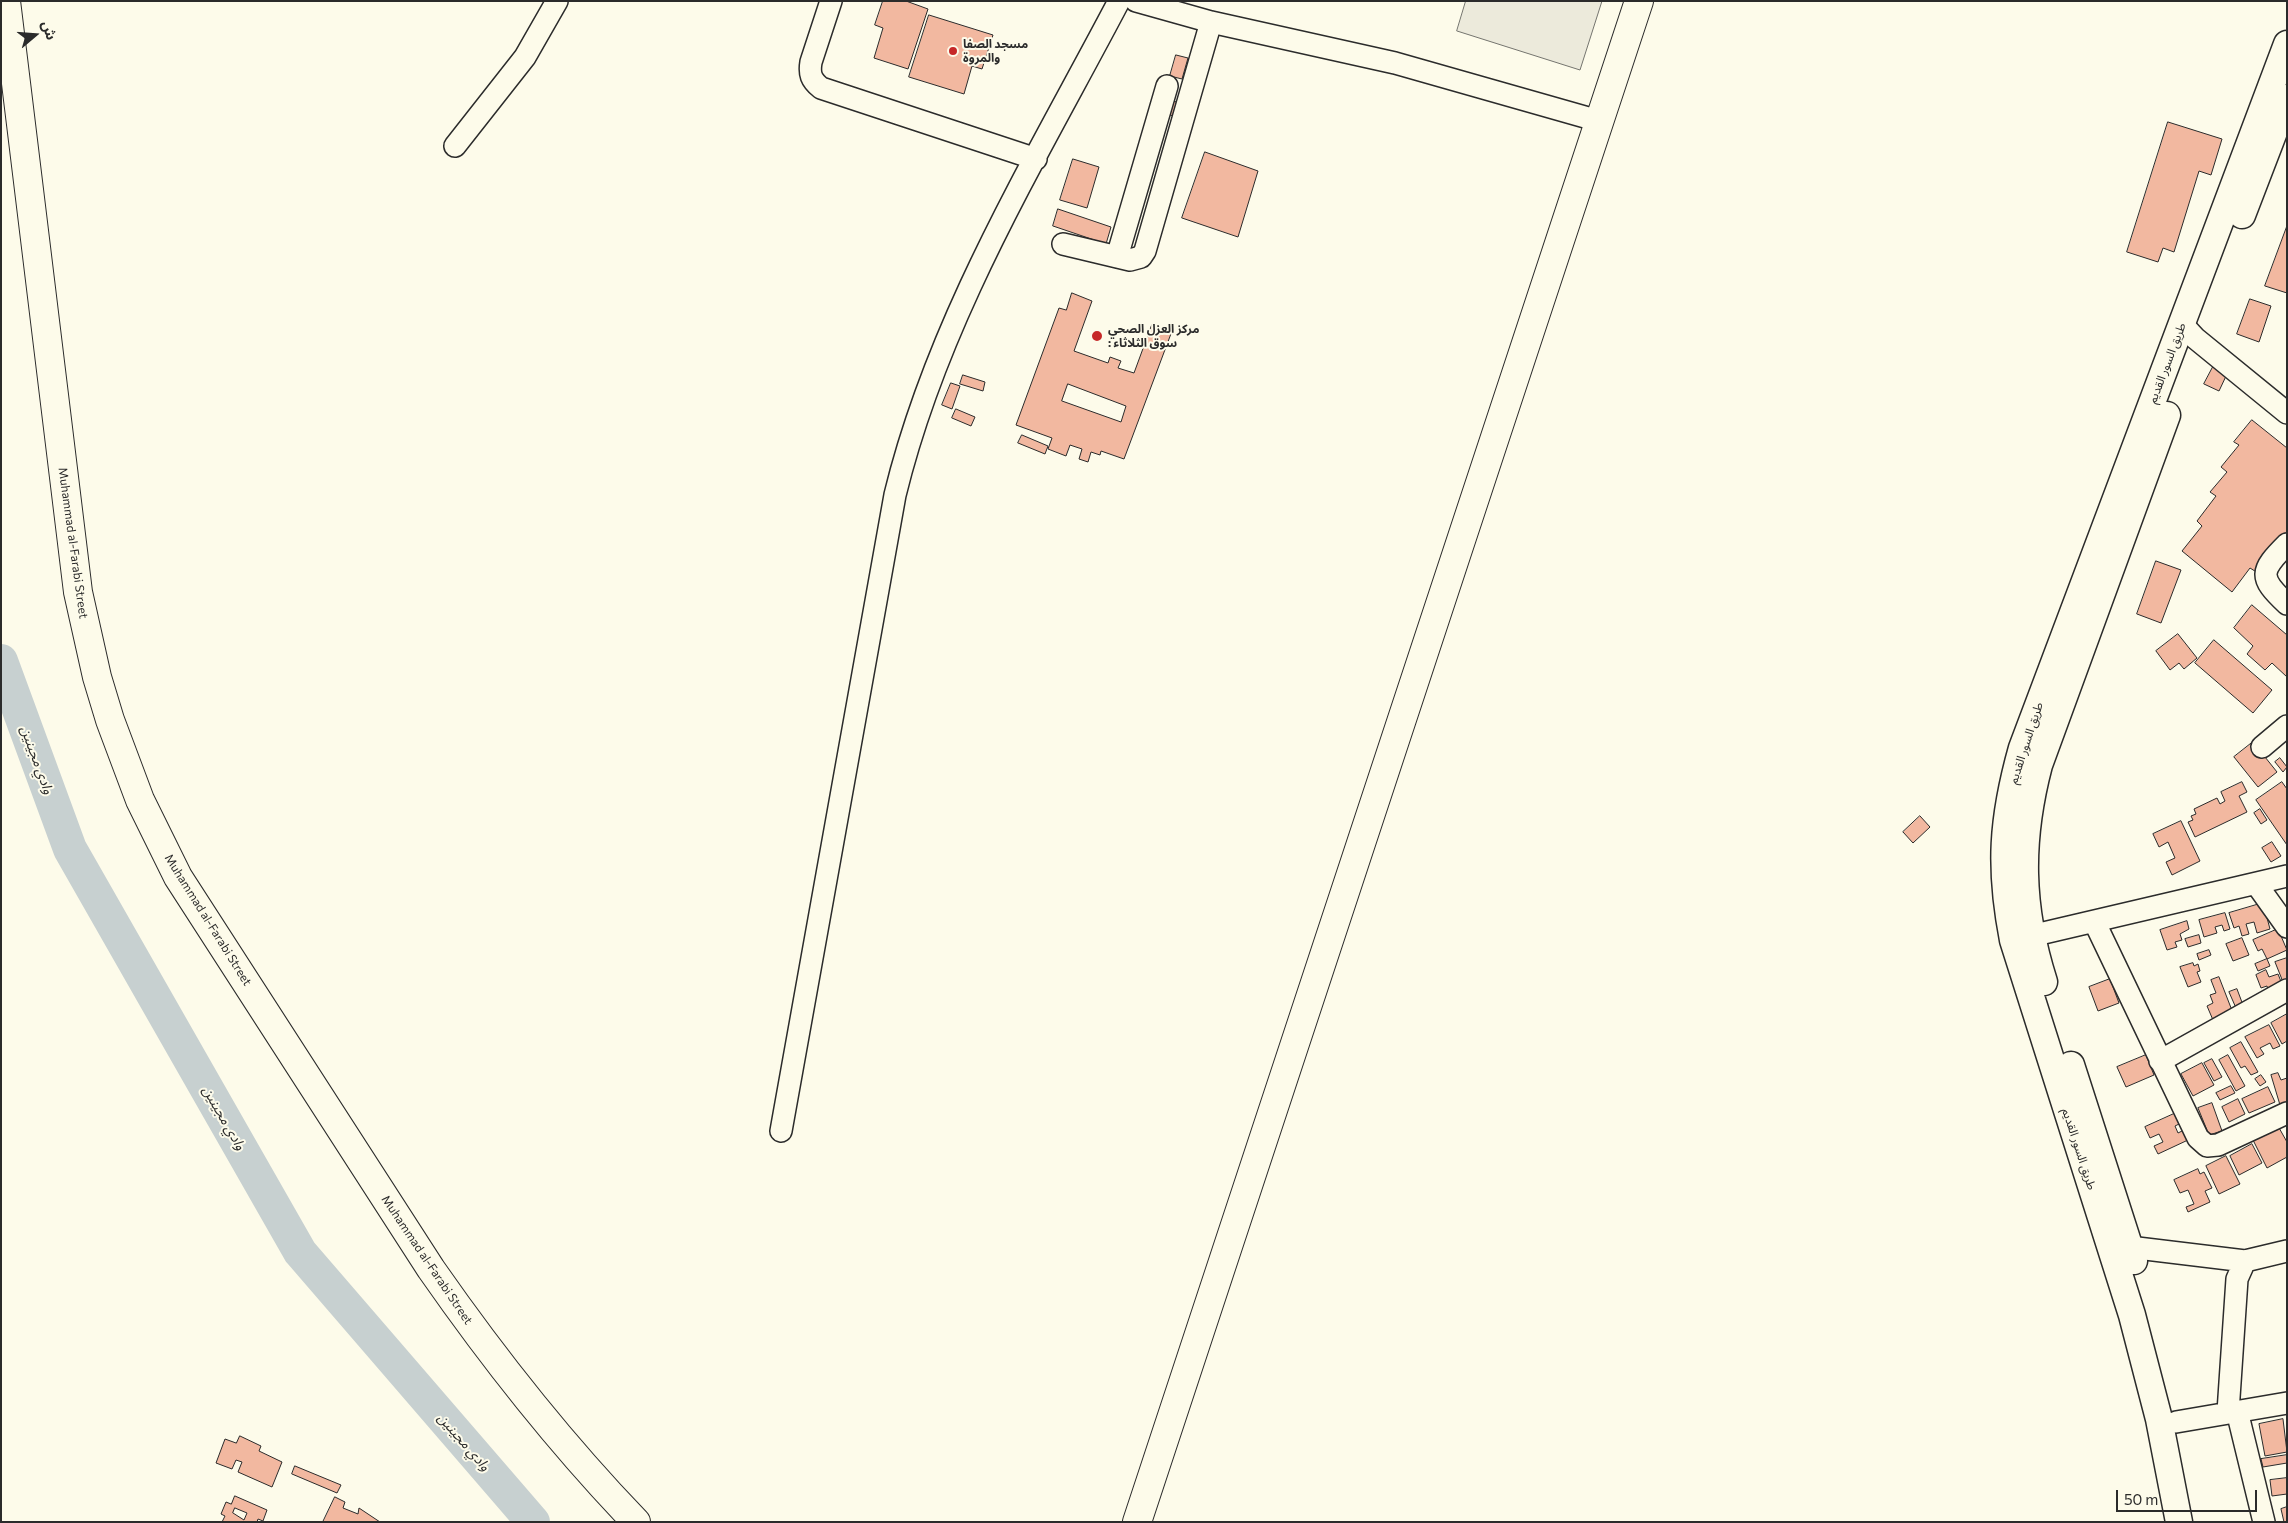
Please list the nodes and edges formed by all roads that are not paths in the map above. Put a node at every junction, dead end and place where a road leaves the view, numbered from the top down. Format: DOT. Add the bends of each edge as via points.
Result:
graph roads {
  1 [pos="6,1"];
  2 [pos="557,1"];
  3 [pos="831,1"];
  4 [pos="1119,1"];
  5 [pos="1136,1"];
  6 [pos="1639,1"];
  7 [pos="1211,22"];
  8 [pos="2287,44"];
  9 [pos="1167,86"];
  10 [pos="2287,98"];
  11 [pos="1599,120"];
  12 [pos="455,146"];
  13 [pos="1036,159"];
  14 [pos="1063,244"];
  15 [pos="1117,257"];
  16 [pos="2189,331"];
  17 [pos="2287,413"];
  18 [pos="2287,544"];
  19 [pos="2287,604"];
  20 [pos="2287,726"];
  21 [pos="2262,747"];
  22 [pos="2287,876"];
  23 [pos="2257,884"];
  24 [pos="2095,923"];
  25 [pos="2287,927"];
  26 [pos="2022,938"];
  27 [pos="2287,990"];
  28 [pos="2160,1061"];
  29 [pos="2287,1112"];
  30 [pos="781,1131"];
  31 [pos="2129,1247"];
  32 [pos="2287,1251"];
  33 [pos="2245,1261"];
  34 [pos="2287,1403"];
  35 [pos="2232,1411"];
  36 [pos="2176,1422"];
  37 [pos="636,1522"];
  38 [pos="1137,1522"];
  39 [pos="2179,1522"];
  40 [pos="2194,1522"];
  41 [pos="2264,1522"];
  1 -- 37 [label="highway, Muhammad al-Farabi Street" via="78,592 102,694 140,800 178,877 430,1269 540,1415"];
  2 -- 12 [label="street" via="526,56"];
  3 -- 13 [label="street" via="811,62 809,72 813,82 821,88"];
  4 -- 13 [label="street"];
  5 -- 7 [label="street"];
  6 -- 11 [label="highway"];
  7 -- 11 [label="street" via="1395,63"];
  7 -- 15 [label="street" via="1145,251 1136,260"];
  8 -- 16 [label="main road, طريق السور القديم"];
  9 -- 15 [label="street"];
  10 -- 16 [label="main road, طريق السور القديم"];
  11 -- 38 [label="highway"];
  13 -- 30 [label="street" via="1006,209 963,302 931,378 905,456 895,496"];
  14 -- 15 [label="street"];
  16 -- 17 [label="street"];
  16 -- 26 [label="main road, طريق السور القديم" via="2039,765 2030,798 2025,841 2026,902"];
  18 -- 19 [label="street" via="2270,561 2266,575 2270,588"];
  20 -- 21 [label="street"];
  22 -- 23 [label="street"];
  23 -- 24 [label="street"];
  23 -- 25 [label="street"];
  24 -- 26 [label="street"];
  24 -- 28 [label="street"];
  26 -- 31 [label="main road, طريق السور القديم"];
  26 -- 39 [label="main road, طريق السور القديم" via="2132,1314 2159,1419"];
  27 -- 28 [label="street"];
  28 -- 29 [label="street" via="2198,1138 2207,1146 2218,1145"];
  31 -- 33 [label="street"];
  31 -- 36 [label="main road, طريق السور القديم" via="2150,1312"];
  32 -- 33 [label="street"];
  33 -- 35 [label="street" via="2237,1279"];
  34 -- 35 [label="street"];
  35 -- 36 [label="street"];
  35 -- 41 [label="street"];
  36 -- 40 [label="main road, طريق السور القديم"];
}
